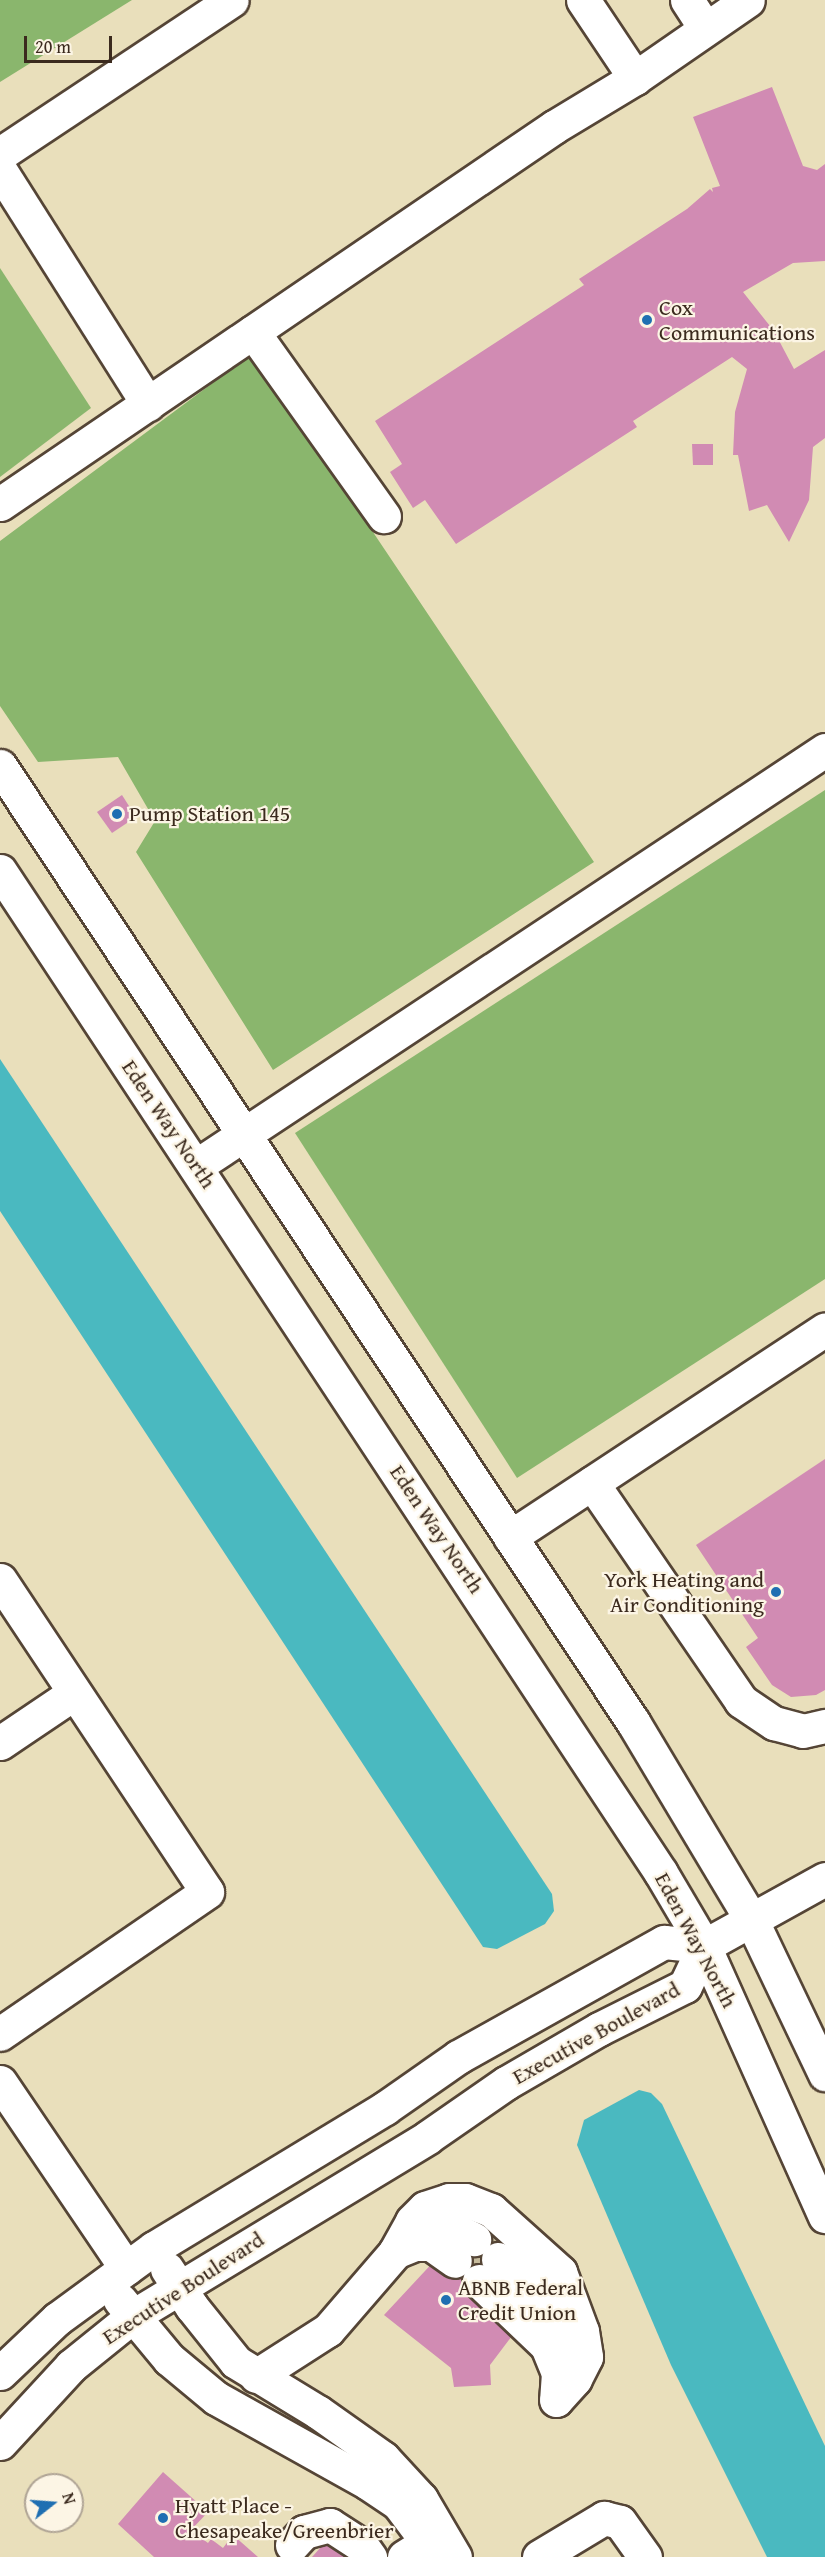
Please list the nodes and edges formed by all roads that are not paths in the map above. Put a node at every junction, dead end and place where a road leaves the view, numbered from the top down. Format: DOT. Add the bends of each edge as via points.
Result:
graph roads {
  1 [pos="232,0"];
  2 [pos="583,0"];
  3 [pos="687,0"];
  4 [pos="748,0"];
  5 [pos="705,28"];
  6 [pos="635,78"];
  7 [pos="0,154"];
  8 [pos="0,170"];
  9 [pos="253,332"];
  10 [pos="148,404"];
  11 [pos="0,504"];
  12 [pos="384,516"];
  13 [pos="825,750"];
  14 [pos="0,766"];
  15 [pos="0,871"];
  16 [pos="243,1133"];
  17 [pos="196,1166"];
  18 [pos="825,1329"];
  19 [pos="592,1483"];
  20 [pos="510,1537"];
  21 [pos="0,1580"];
  22 [pos="75,1693"];
  23 [pos="825,1726"];
  24 [pos="0,1743"];
  25 [pos="825,1879"];
  26 [pos="751,1920"];
  27 [pos="704,1946"];
  28 [pos="0,2034"];
  29 [pos="825,2074"];
  30 [pos="0,2082"];
  31 [pos="825,2216"];
  32 [pos="406,2240"];
  33 [pos="154,2248"];
  34 [pos="481,2255"];
  35 [pos="116,2275"];
  36 [pos="178,2286"];
  37 [pos="133,2316"];
  38 [pos="0,2373"];
  39 [pos="256,2376"];
  40 [pos="567,2387"];
  41 [pos="0,2443"];
  42 [pos="427,2508"];
  43 [pos="292,2545"];
  44 [pos="422,2552"];
  45 [pos="370,2557"];
  46 [pos="455,2557"];
  47 [pos="539,2557"];
  48 [pos="645,2557"];
  1 -- 7 [label="street"];
  2 -- 6 [label="street"];
  3 -- 5 [label="street"];
  4 -- 5 [label="street"];
  5 -- 6 [label="street"];
  6 -- 9 [label="street" via="554,127"];
  8 -- 10 [label="street"];
  9 -- 10 [label="street"];
  9 -- 12 [label="street"];
  10 -- 11 [label="street"];
  13 -- 16 [label="street"];
  14 -- 16 [label="street"];
  15 -- 17 [label="street, Eden Way North"];
  16 -- 17 [label="street"];
  16 -- 20 [label="street"];
  17 -- 27 [label="street, Eden Way North" via="600,1776"];
  18 -- 19 [label="street"];
  19 -- 20 [label="street"];
  19 -- 23 [label="street" via="741,1701 774,1723 803,1731"];
  20 -- 26 [label="street" via="633,1722"];
  21 -- 22 [label="street"];
  22 -- 24 [label="street"];
  22 -- 28 [label="street" via="207,1893"];
  25 -- 26 [label="street"];
  26 -- 27 [label="street"];
  26 -- 29 [label="street"];
  27 -- 31 [label="street, Eden Way North"];
  27 -- 33 [label="street, Executive Boulevard" via="664,1942 650,1949 458,2056 385,2108"];
  27 -- 36 [label="street, Executive Boulevard" via="686,1986 599,2029 506,2083 428,2137"];
  30 -- 35 [label="street"];
  32 -- 34 [label="street"];
  32 -- 39 [label="street" via="328,2330"];
  32 -- 40 [label="street" via="412,2221 433,2204 465,2200 491,2210 562,2275 586,2348"];
  33 -- 35 [label="street, Executive Boulevard"];
  33 -- 36 [label="street"];
  34 -- 40 [label="street" via="547,2346"];
  34 -- 40 [label="street" via="562,2297 579,2351"];
  35 -- 37 [label="street"];
  35 -- 38 [label="street, Executive Boulevard" via="57,2319"];
  36 -- 37 [label="street, Executive Boulevard"];
  36 -- 39 [label="street" via="236,2362"];
  37 -- 41 [label="street, Executive Boulevard" via="71,2366"];
  37 -- 44 [label="street" via="170,2359 216,2398 383,2493 408,2513"];
  39 -- 42 [label="street" via="318,2412 383,2458"];
  42 -- 44 [label="street"];
  42 -- 46 [label="street"];
  43 -- 45 [label="street" via="304,2532 330,2525 362,2546"];
  47 -- 48 [label="street" via="604,2518 620,2522"];
}
